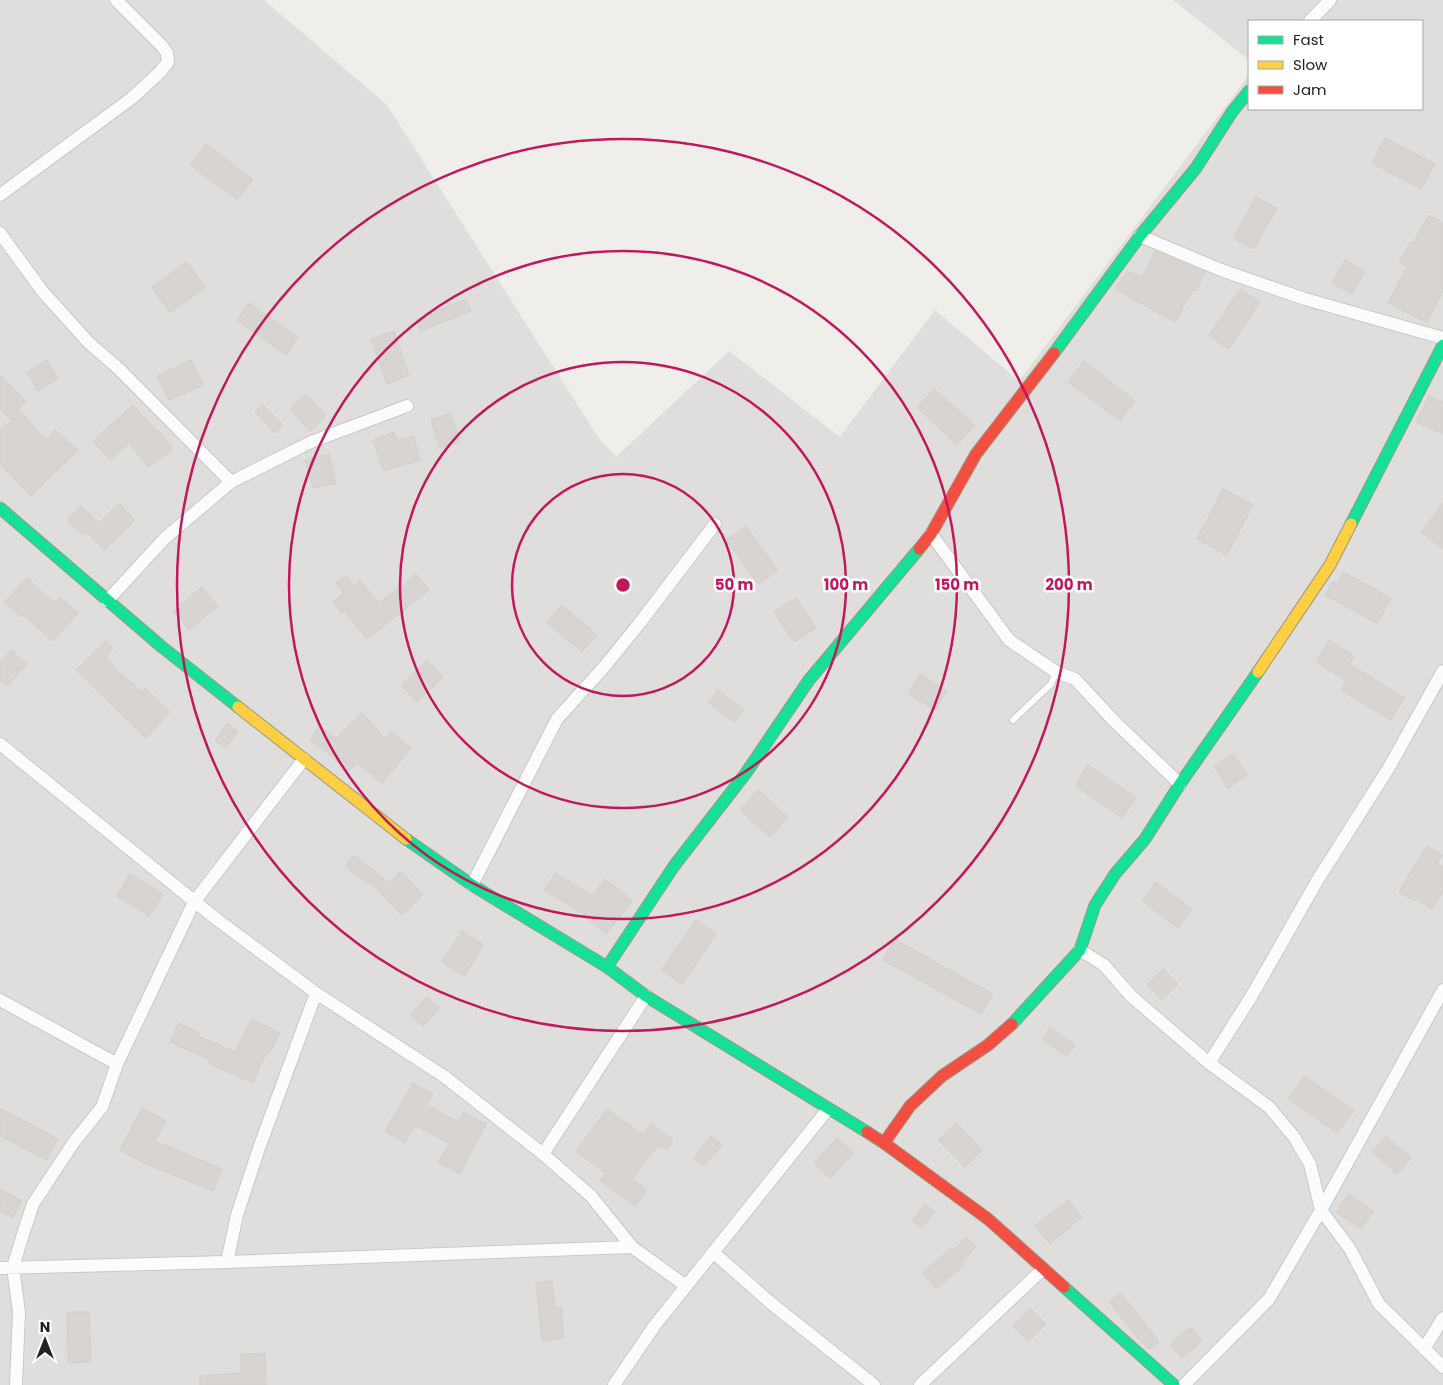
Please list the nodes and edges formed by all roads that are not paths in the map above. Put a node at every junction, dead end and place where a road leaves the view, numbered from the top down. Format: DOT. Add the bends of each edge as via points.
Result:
graph roads {
  1 [pos="116,0"];
  2 [pos="1330,0"];
  3 [pos="1311,20"];
  4 [pos="1248,92"];
  5 [pos="0,195"];
  6 [pos="0,233"];
  7 [pos="1140,236"];
  8 [pos="1443,338"];
  9 [pos="1443,345"];
  10 [pos="407,406"];
  11 [pos="231,482"];
  12 [pos="0,508"];
  13 [pos="715,524"];
  14 [pos="931,534"];
  15 [pos="107,601"];
  16 [pos="1443,671"];
  17 [pos="1056,672"];
  18 [pos="1013,720"];
  19 [pos="0,744"];
  20 [pos="304,759"];
  21 [pos="1180,784"];
  22 [pos="472,885"];
  23 [pos="194,902"];
  24 [pos="1080,950"];
  25 [pos="607,967"];
  26 [pos="1443,990"];
  27 [pos="316,993"];
  28 [pos="646,996"];
  29 [pos="0,1000"];
  30 [pos="1209,1063"];
  31 [pos="117,1064"];
  32 [pos="828,1109"];
  33 [pos="884,1143"];
  34 [pos="544,1154"];
  35 [pos="1321,1210"];
  36 [pos="632,1247"];
  37 [pos="713,1252"];
  38 [pos="227,1262"];
  39 [pos="14,1267"];
  40 [pos="0,1268"];
  41 [pos="1043,1269"];
  42 [pos="686,1286"];
  43 [pos="1443,1318"];
  44 [pos="1424,1349"];
  45 [pos="1443,1367"];
  46 [pos="16,1385"];
  47 [pos="614,1385"];
  48 [pos="874,1385"];
  49 [pos="920,1385"];
  50 [pos="1174,1385"];
  51 [pos="1184,1385"];
  1 -- 5 [label="street" via="162,46 168,62 132,98"];
  2 -- 3 [label="street"];
  4 -- 7 [label="street" via="1196,168"];
  6 -- 11 [label="street" via="43,292 90,343"];
  7 -- 8 [label="street" via="1222,270 1305,299"];
  7 -- 14 [label="street" via="976,454"];
  9 -- 21 [label="street" via="1330,565"];
  10 -- 11 [label="street" via="311,442"];
  11 -- 15 [label="street" via="165,538"];
  12 -- 15 [label="street"];
  13 -- 22 [label="street" via="639,624 557,720"];
  14 -- 17 [label="street" via="1009,640"];
  14 -- 25 [label="street" via="809,680 746,774 674,866"];
  15 -- 20 [label="street"];
  16 -- 30 [label="street"];
  17 -- 18 [label="lane" via="1051,684"];
  17 -- 21 [label="street" via="1075,678 1115,722"];
  19 -- 23 [label="street"];
  20 -- 22 [label="street" via="404,838"];
  20 -- 23 [label="street"];
  21 -- 24 [label="street" via="1145,839 1115,874 1095,905"];
  22 -- 25 [label="street"];
  23 -- 27 [label="street"];
  23 -- 31 [label="street"];
  24 -- 30 [label="street" via="1104,964 1131,996"];
  24 -- 33 [label="street" via="1016,1021 988,1045 942,1076 910,1106"];
  25 -- 28 [label="street"];
  26 -- 35 [label="street"];
  27 -- 34 [label="street" via="445,1077"];
  27 -- 38 [label="street" via="237,1214"];
  28 -- 32 [label="street"];
  28 -- 34 [label="street"];
  29 -- 31 [label="street"];
  30 -- 35 [label="street" via="1269,1107 1294,1137 1310,1164"];
  31 -- 39 [label="street" via="102,1107 74,1142 33,1204"];
  32 -- 33 [label="street"];
  32 -- 37 [label="street"];
  33 -- 41 [label="street" via="988,1219"];
  34 -- 36 [label="street" via="591,1196"];
  35 -- 44 [label="street" via="1350,1249 1379,1304"];
  35 -- 51 [label="street" via="1269,1299"];
  36 -- 38 [label="street"];
  36 -- 42 [label="street"];
  37 -- 42 [label="street"];
  37 -- 48 [label="street" via="772,1304"];
  38 -- 39 [label="street"];
  39 -- 40 [label="street"];
  39 -- 46 [label="street" via="19,1312"];
  41 -- 49 [label="street"];
  41 -- 50 [label="street"];
  42 -- 47 [label="street"];
  43 -- 44 [label="street"];
  44 -- 45 [label="street"];
}
